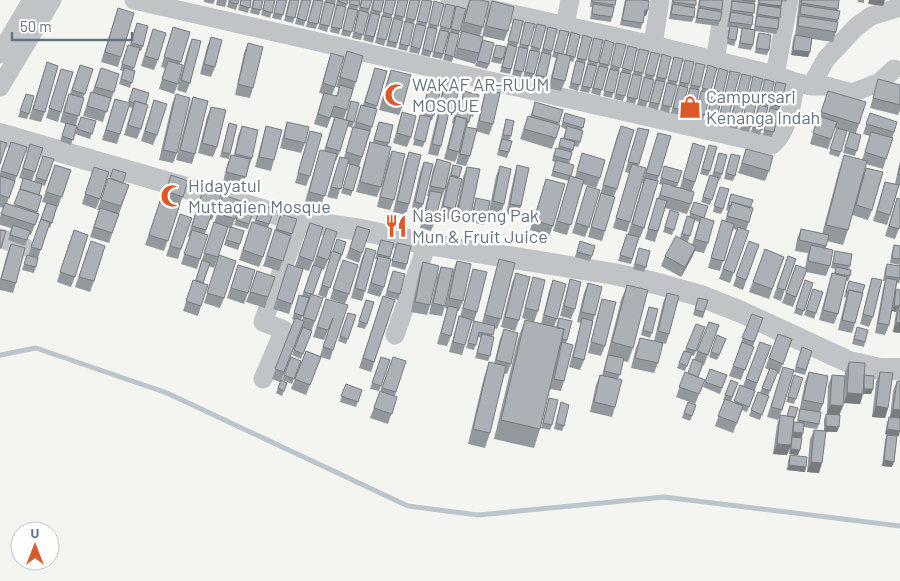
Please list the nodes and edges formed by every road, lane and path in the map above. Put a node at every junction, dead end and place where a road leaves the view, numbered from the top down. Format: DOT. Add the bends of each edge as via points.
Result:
graph roads {
  1 [pos="32,0"];
  2 [pos="52,0"];
  3 [pos="134,0"];
  4 [pos="450,0"];
  5 [pos="660,0"];
  6 [pos="725,0"];
  7 [pos="789,0"];
  8 [pos="566,1"];
  9 [pos="160,3"];
  10 [pos="900,7"];
  11 [pos="565,25"];
  12 [pos="653,45"];
  13 [pos="0,54"];
  14 [pos="715,61"];
  15 [pos="894,69"];
  16 [pos="775,75"];
  17 [pos="816,86"];
  18 [pos="0,87"];
  19 [pos="0,134"];
  20 [pos="300,221"];
  21 [pos="0,238"];
  22 [pos="427,244"];
  23 [pos="24,247"];
  24 [pos="394,335"];
  25 [pos="900,369"];
  26 [pos="263,379"];
  1 -- 13 [label="street"];
  2 -- 18 [label="street"];
  3 -- 9 [label="street"];
  4 -- 11 [label="street"];
  5 -- 12 [label="street"];
  6 -- 14 [label="street"];
  7 -- 16 [label="street"];
  8 -- 11 [label="street"];
  9 -- 17 [label="street" via="772,145 780,138 790,107"];
  10 -- 17 [label="street" via="871,16 856,27 826,58"];
  11 -- 12 [label="street"];
  12 -- 14 [label="street"];
  14 -- 16 [label="street"];
  15 -- 17 [label="street" via="880,82 852,93"];
  16 -- 17 [label="street"];
  19 -- 20 [label="street"];
  20 -- 22 [label="street"];
  20 -- 26 [label="street" via="263,322 284,330"];
  21 -- 23 [label="street"];
  22 -- 24 [label="street"];
  22 -- 25 [label="street" via="655,283 725,305 849,362 880,369"];
}
